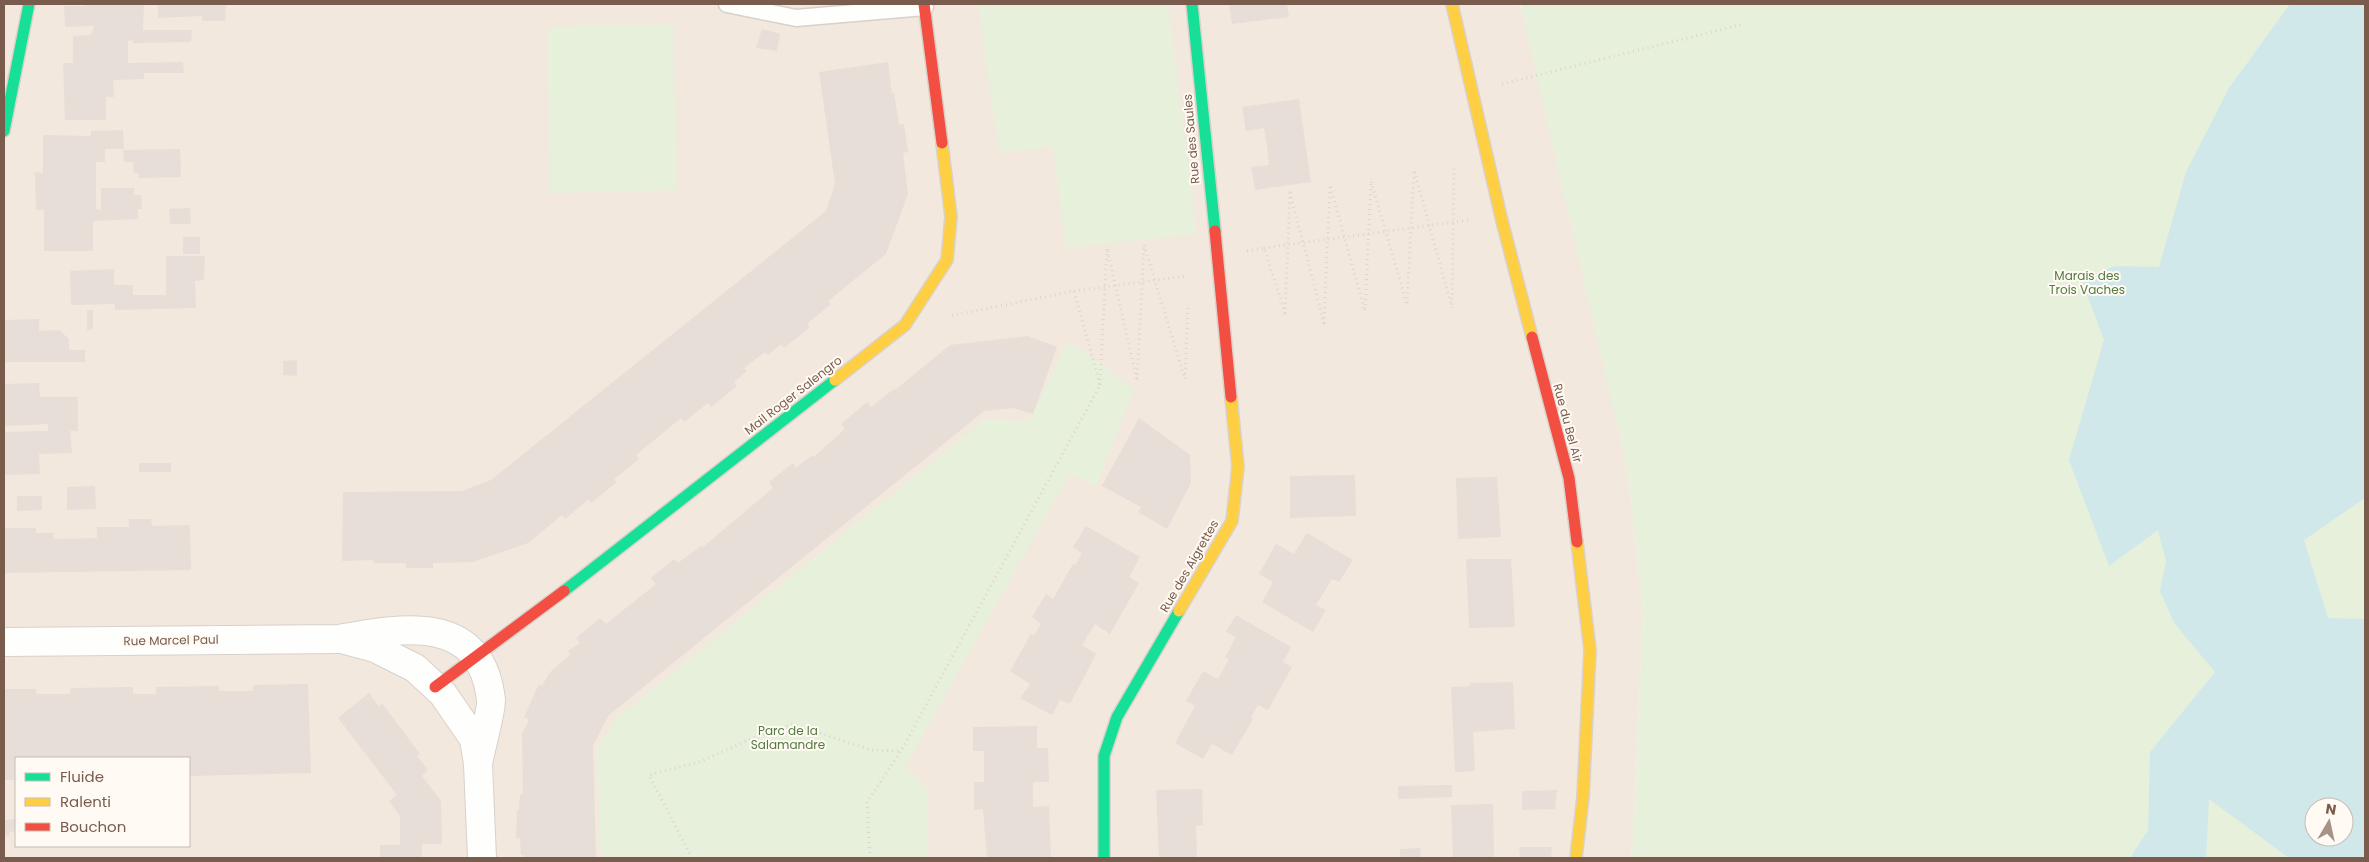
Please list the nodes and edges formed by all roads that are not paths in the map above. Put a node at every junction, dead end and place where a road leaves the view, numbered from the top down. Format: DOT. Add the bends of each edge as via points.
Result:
graph roads {
  1 [pos="30,4"];
  2 [pos="727,4"];
  3 [pos="1192,4"];
  4 [pos="1452,4"];
  5 [pos="924,6"];
  6 [pos="4,131"];
  7 [pos="1217,272"];
  8 [pos="339,639"];
  9 [pos="4,642"];
  10 [pos="474,656"];
  11 [pos="435,687"];
  12 [pos="478,764"];
  13 [pos="482,858"];
  14 [pos="1104,858"];
  15 [pos="1576,858"];
  1 -- 6 [label="street"];
  2 -- 5 [label="lane" via="796,18"];
  3 -- 7 [label="street, Rue des Saules"];
  4 -- 15 [label="street, Rue du Bel Air" via="1501,217 1568,478 1590,650 1583,797"];
  5 -- 10 [label="street, Mail Roger Salengro" via="951,217 947,260 904,325 530,618"];
  7 -- 14 [label="street, Rue des Aigrettes" via="1238,467 1232,521 1116,717 1104,756"];
  8 -- 9 [label="street, Rue Marcel Paul"];
  8 -- 10 [label="street, Rue Marcel Paul" via="389,630 429,630 457,638"];
  8 -- 11 [label="street, Rue Marcel Paul" via="375,648 415,668"];
  10 -- 11 [label="street, Mail Roger Salengro"];
  10 -- 12 [label="street, Rue Marcel Paul" via="484,669 492,701"];
  11 -- 12 [label="street, Rue Marcel Paul" via="474,739"];
  12 -- 13 [label="street, Rue Marcel Paul"];
}
